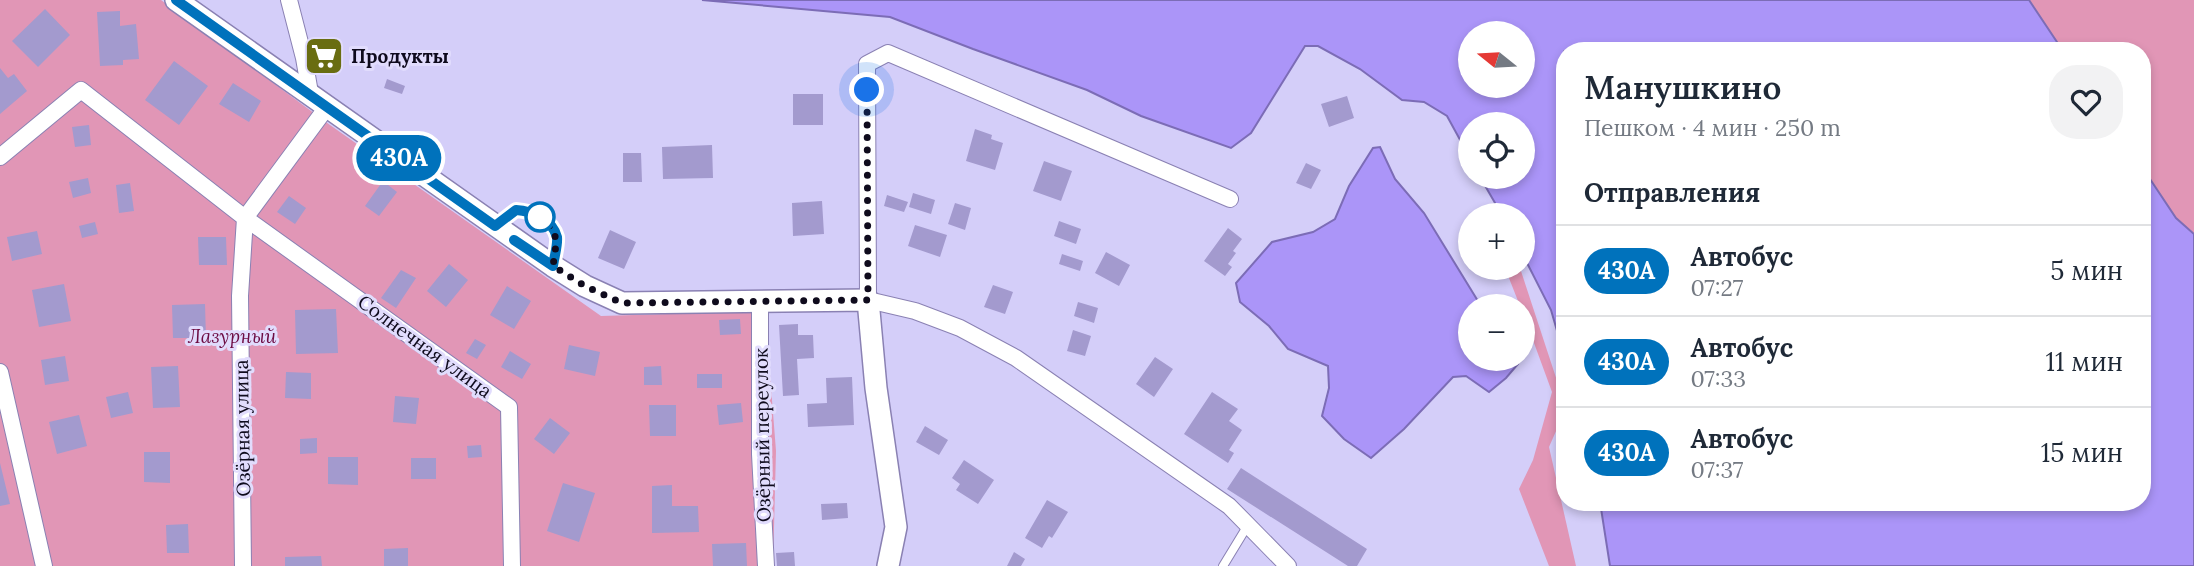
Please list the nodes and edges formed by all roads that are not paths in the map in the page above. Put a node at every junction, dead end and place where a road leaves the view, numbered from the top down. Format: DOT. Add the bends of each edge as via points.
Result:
graph roads {
  1 [pos="176,0"];
  2 [pos="289,0"];
  3 [pos="310,93"];
  4 [pos="327,107"];
  5 [pos="0,157"];
  6 [pos="1230,199"];
  7 [pos="245,218"];
  8 [pos="495,226"];
  9 [pos="553,266"];
  10 [pos="868,300"];
  11 [pos="760,303"];
  12 [pos="0,372"];
  13 [pos="1248,525"];
  14 [pos="44,566"];
  15 [pos="243,566"];
  16 [pos="512,566"];
  17 [pos="766,566"];
  18 [pos="888,566"];
  19 [pos="1223,566"];
  20 [pos="1288,566"];
  1 -- 3 [label="street"];
  2 -- 3 [label="street"];
  3 -- 4 [label="street"];
  4 -- 7 [label="street"];
  4 -- 8 [label="street"];
  5 -- 7 [label="street" via="81,90"];
  6 -- 10 [label="street" via="888,53 867,64"];
  7 -- 15 [label="street, Озёрная улица" via="240,296"];
  7 -- 16 [label="street, Солнечная улица" via="509,407"];
  8 -- 9 [label="street"];
  8 -- 9 [label="lane" via="516,210 531,211 549,224 557,238"];
  9 -- 11 [label="street" via="622,303"];
  10 -- 11 [label="street"];
  10 -- 13 [label="street" via="960,328 1016,358 1229,506"];
  10 -- 18 [label="street" via="896,527"];
  11 -- 17 [label="street, Озёрный переулок"];
  12 -- 14 [label="street"];
  13 -- 19 [label="lane"];
  13 -- 20 [label="street"];
}
